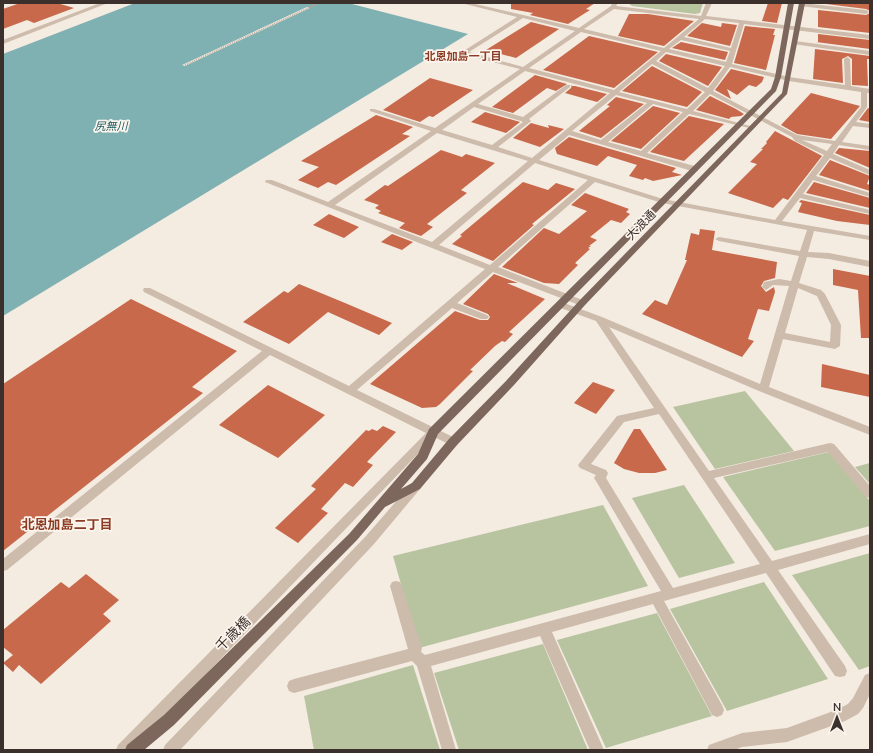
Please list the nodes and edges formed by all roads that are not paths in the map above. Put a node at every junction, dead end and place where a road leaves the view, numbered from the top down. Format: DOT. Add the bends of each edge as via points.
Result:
graph roads {
  1 [pos="105,3"];
  2 [pos="464,3"];
  3 [pos="709,3"];
  4 [pos="791,3"];
  5 [pos="802,4"];
  6 [pos="614,5"];
  7 [pos="866,12"];
  8 [pos="521,17"];
  9 [pos="703,18"];
  10 [pos="742,22"];
  11 [pos="786,27"];
  12 [pos="798,28"];
  13 [pos="580,30"];
  14 [pos="870,37"];
  15 [pos="680,38"];
  16 [pos="3,42"];
  17 [pos="795,44"];
  18 [pos="854,44"];
  19 [pos="733,50"];
  20 [pos="664,51"];
  21 [pos="854,51"];
  22 [pos="870,53"];
  23 [pos="847,59"];
  24 [pos="652,61"];
  25 [pos="728,66"];
  26 [pos="525,69"];
  27 [pos="778,77"];
  28 [pos="789,79"];
  29 [pos="568,86"];
  30 [pos="848,88"];
  31 [pos="867,90"];
  32 [pos="615,92"];
  33 [pos="709,92"];
  34 [pos="652,102"];
  35 [pos="473,105"];
  36 [pos="867,108"];
  37 [pos="372,110"];
  38 [pos="688,112"];
  39 [pos="751,114"];
  40 [pos="761,119"];
  41 [pos="524,120"];
  42 [pos="852,124"];
  43 [pos="739,125"];
  44 [pos="870,126"];
  45 [pos="752,128"];
  46 [pos="437,130"];
  47 [pos="567,132"];
  48 [pos="794,136"];
  49 [pos="603,142"];
  50 [pos="837,143"];
  51 [pos="493,148"];
  52 [pos="870,148"];
  53 [pos="642,154"];
  54 [pos="827,154"];
  55 [pos="533,161"];
  56 [pos="695,169"];
  57 [pos="870,173"];
  58 [pos="810,178"];
  59 [pos="593,180"];
  60 [pos="269,182"];
  61 [pos="798,195"];
  62 [pos="870,195"];
  63 [pos="662,201"];
  64 [pos="678,204"];
  65 [pos="329,205"];
  66 [pos="870,212"];
  67 [pos="777,223"];
  68 [pos="811,229"];
  69 [pos="870,238"];
  70 [pos="719,239"];
  71 [pos="432,246"];
  72 [pos="803,254"];
  73 [pos="870,264"];
  74 [pos="491,269"];
  75 [pos="794,285"];
  76 [pos="766,287"];
  77 [pos="147,290"];
  78 [pos="564,301"];
  79 [pos="450,304"];
  80 [pos="578,307"];
  81 [pos="484,317"];
  82 [pos="599,319"];
  83 [pos="779,335"];
  84 [pos="269,351"];
  85 [pos="763,390"];
  86 [pos="350,391"];
  87 [pos="660,410"];
  88 [pos="870,431"];
  89 [pos="433,432"];
  90 [pos="453,442"];
  91 [pos="706,476"];
  92 [pos="416,486"];
  93 [pos="870,494"];
  94 [pos="379,507"];
  95 [pos="870,539"];
  96 [pos="3,566"];
  97 [pos="769,568"];
  98 [pos="396,586"];
  99 [pos="670,594"];
  100 [pos="656,598"];
  101 [pos="544,629"];
  102 [pos="418,658"];
  103 [pos="840,671"];
  104 [pos="870,680"];
  105 [pos="294,686"];
  106 [pos="717,710"];
  107 [pos="127,749"];
  108 [pos="597,749"];
  109 [pos="170,750"];
  110 [pos="449,750"];
  111 [pos="714,750"];
  1 -- 16 [label="street"];
  2 -- 8 [label="street"];
  3 -- 9 [label="street"];
  4 -- 11 [label="main road, 大浪通"];
  5 -- 7 [label="street"];
  5 -- 12 [label="main road, 大浪通"];
  6 -- 9 [label="street"];
  6 -- 13 [label="street"];
  8 -- 13 [label="street"];
  8 -- 26 [label="street" via="464,53"];
  9 -- 10 [label="street"];
  9 -- 15 [label="street"];
  10 -- 11 [label="street"];
  10 -- 19 [label="street"];
  11 -- 12 [label="street"];
  11 -- 27 [label="main road, 大浪通"];
  12 -- 14 [label="street"];
  12 -- 17 [label="main road, 大浪通"];
  13 -- 20 [label="street"];
  13 -- 26 [label="street"];
  15 -- 19 [label="street"];
  15 -- 20 [label="street"];
  17 -- 21 [label="street"];
  17 -- 28 [label="main road, 大浪通"];
  18 -- 21 [label="street"];
  19 -- 25 [label="street"];
  20 -- 24 [label="street"];
  20 -- 25 [label="street"];
  21 -- 22 [label="street"];
  23 -- 30 [label="street"];
  24 -- 32 [label="street"];
  24 -- 33 [label="street"];
  25 -- 27 [label="street"];
  25 -- 33 [label="street"];
  26 -- 32 [label="street"];
  26 -- 35 [label="street"];
  27 -- 28 [label="street"];
  27 -- 39 [label="main road, 大浪通" via="774,90"];
  28 -- 30 [label="street"];
  28 -- 40 [label="main road, 大浪通" via="785,93"];
  29 -- 41 [label="street"];
  30 -- 31 [label="street"];
  31 -- 36 [label="street"];
  32 -- 34 [label="street"];
  32 -- 47 [label="street"];
  33 -- 38 [label="street"];
  33 -- 39 [label="street"];
  34 -- 38 [label="street"];
  34 -- 49 [label="street"];
  35 -- 41 [label="street"];
  35 -- 46 [label="street"];
  36 -- 42 [label="street"];
  37 -- 46 [label="street"];
  38 -- 43 [label="street"];
  38 -- 53 [label="street"];
  39 -- 40 [label="street"];
  39 -- 43 [label="main road, 大浪通"];
  40 -- 45 [label="main road, 大浪通"];
  40 -- 48 [label="street"];
  41 -- 51 [label="street" via="528,121"];
  42 -- 44 [label="street"];
  42 -- 50 [label="street"];
  43 -- 45 [label="street"];
  43 -- 56 [label="main road, 大浪通"];
  45 -- 64 [label="main road, 大浪通"];
  46 -- 51 [label="street"];
  46 -- 65 [label="street"];
  47 -- 49 [label="street"];
  47 -- 55 [label="street"];
  48 -- 50 [label="street"];
  48 -- 54 [label="street" via="797,140"];
  49 -- 53 [label="street"];
  50 -- 52 [label="street"];
  50 -- 54 [label="street"];
  51 -- 55 [label="street"];
  53 -- 56 [label="street"];
  54 -- 57 [label="street"];
  54 -- 58 [label="street"];
  55 -- 59 [label="street"];
  55 -- 71 [label="street"];
  56 -- 63 [label="main road, 大浪通"];
  58 -- 61 [label="street"];
  58 -- 62 [label="street"];
  59 -- 63 [label="street"];
  59 -- 74 [label="street"];
  60 -- 65 [label="street"];
  61 -- 66 [label="street"];
  61 -- 67 [label="street"];
  63 -- 64 [label="street"];
  63 -- 78 [label="main road, 大浪通"];
  64 -- 67 [label="street"];
  64 -- 80 [label="main road, 大浪通"];
  65 -- 71 [label="street"];
  67 -- 68 [label="street"];
  68 -- 69 [label="street"];
  68 -- 72 [label="street"];
  70 -- 72 [label="street"];
  71 -- 74 [label="street"];
  72 -- 73 [label="street"];
  72 -- 75 [label="street"];
  74 -- 78 [label="street"];
  74 -- 79 [label="street"];
  75 -- 76 [label="street" via="775,282 767,284"];
  75 -- 83 [label="street"];
  75 -- 83 [label="street" via="821,294 836,325 835,346"];
  77 -- 84 [label="street"];
  78 -- 80 [label="street"];
  78 -- 89 [label="main road, 大浪通"];
  79 -- 81 [label="street"];
  79 -- 86 [label="street"];
  80 -- 82 [label="street"];
  80 -- 90 [label="main road, 大浪通"];
  82 -- 85 [label="street"];
  82 -- 87 [label="street"];
  83 -- 85 [label="street"];
  84 -- 86 [label="street"];
  84 -- 96 [label="street"];
  85 -- 88 [label="street"];
  86 -- 89 [label="street"];
  87 -- 91 [label="street"];
  87 -- 99 [label="street" via="621,419 584,465 602,473 600,478"];
  89 -- 90 [label="street"];
  89 -- 94 [label="main road, 千歳橋" via="423,456"];
  89 -- 107 [label="street"];
  90 -- 92 [label="main road, 大浪通"];
  91 -- 93 [label="street" via="830,447"];
  91 -- 97 [label="street"];
  92 -- 94 [label="main road"];
  92 -- 109 [label="street" via="370,540"];
  94 -- 107 [label="main road, 千歳橋" via="353,537 209,681 168,720"];
  95 -- 97 [label="street"];
  97 -- 99 [label="street"];
  97 -- 103 [label="street"];
  98 -- 102 [label="street"];
  99 -- 100 [label="street"];
  100 -- 101 [label="street"];
  100 -- 106 [label="street"];
  101 -- 102 [label="street"];
  101 -- 108 [label="street"];
  102 -- 105 [label="street"];
  102 -- 110 [label="street"];
  104 -- 111 [label="street" via="858,703 840,716 787,735 742,740"];
}
